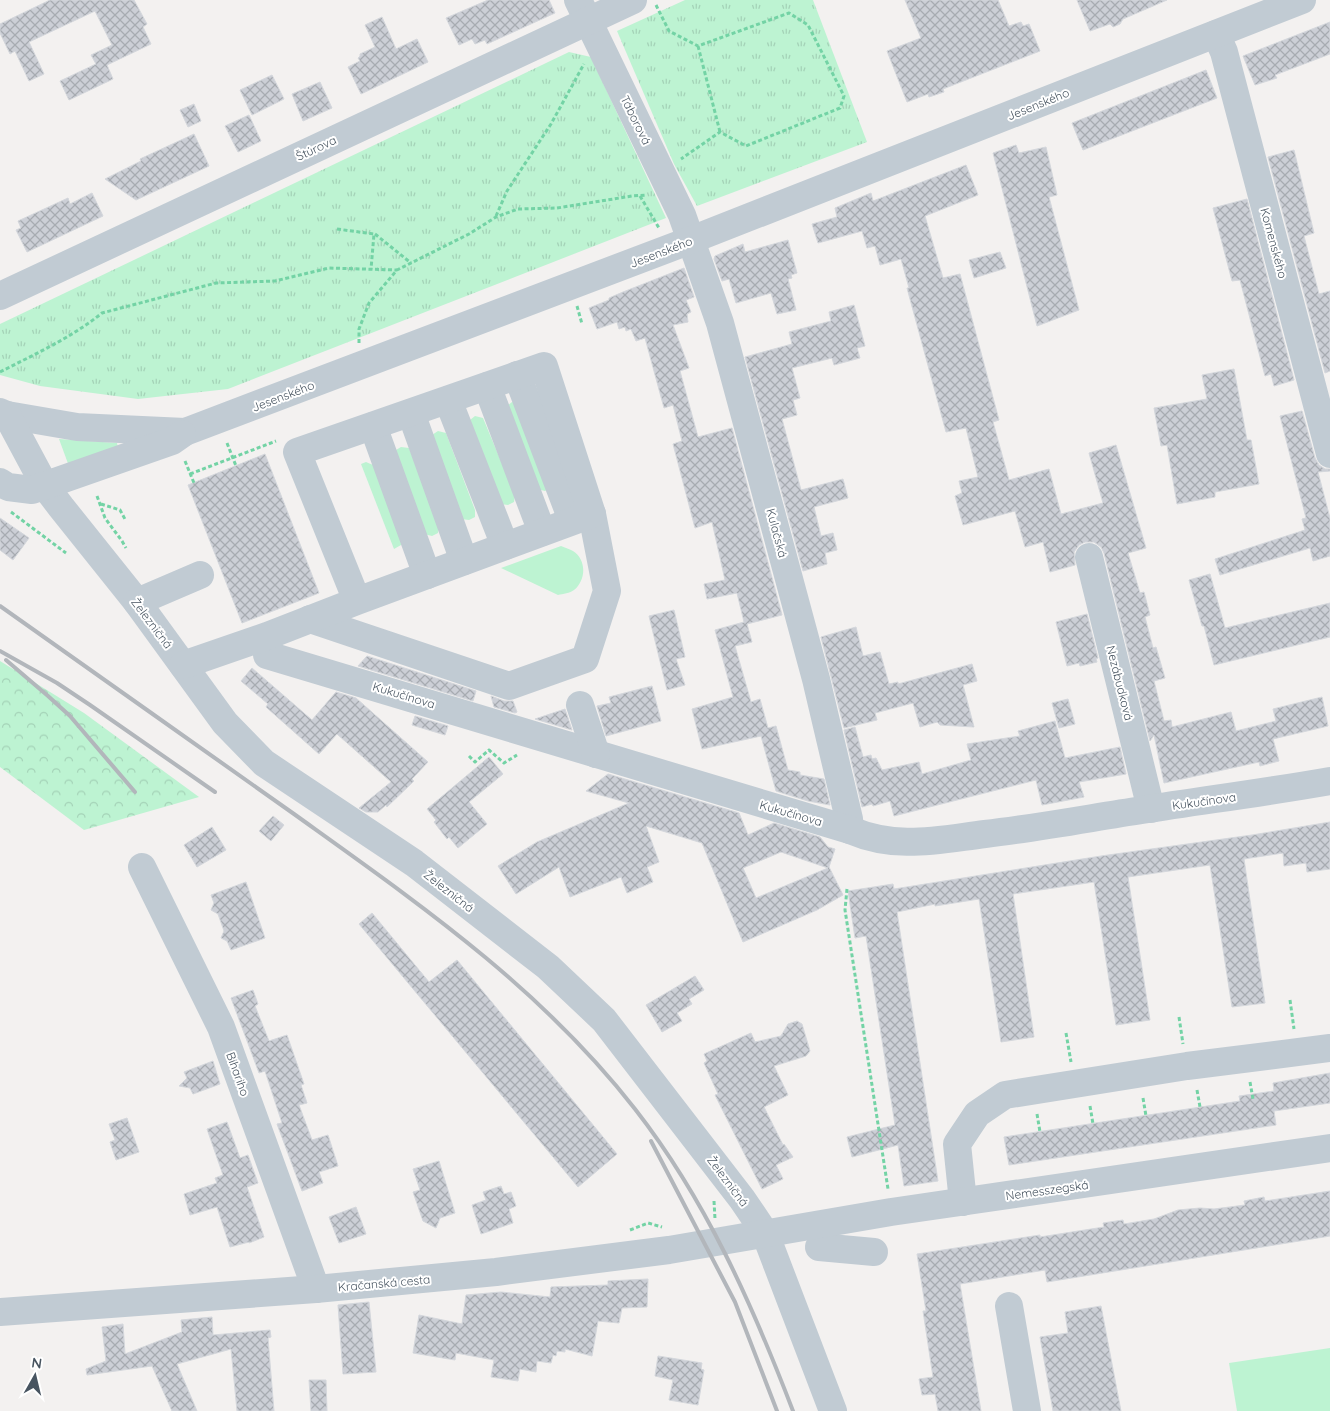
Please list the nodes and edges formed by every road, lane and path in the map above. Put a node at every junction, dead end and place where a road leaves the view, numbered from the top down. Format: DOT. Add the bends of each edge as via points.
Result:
graph roads {
  1 [pos="633,0"];
  2 [pos="654,0"];
  3 [pos="1302,0"];
  4 [pos="586,18"];
  5 [pos="1216,34"];
  6 [pos="698,46"];
  7 [pos="720,132"];
  8 [pos="665,181"];
  9 [pos="640,196"];
  10 [pos="496,217"];
  11 [pos="658,225"];
  12 [pos="337,230"];
  13 [pos="374,234"];
  14 [pos="691,240"];
  15 [pos="411,263"];
  16 [pos="371,269"];
  17 [pos="397,270"];
  18 [pos="0,296"];
  19 [pos="577,305"];
  20 [pos="582,324"];
  21 [pos="359,343"];
  22 [pos="0,372"];
  23 [pos="487,386"];
  24 [pos="448,400"];
  25 [pos="4,413"];
  26 [pos="411,413"];
  27 [pos="373,426"];
  28 [pos="185,432"];
  29 [pos="227,444"];
  30 [pos="1330,454"];
  31 [pos="233,458"];
  32 [pos="185,461"];
  33 [pos="236,466"];
  34 [pos="190,474"];
  35 [pos="0,482"];
  36 [pos="194,483"];
  37 [pos="46,486"];
  38 [pos="97,496"];
  39 [pos="100,504"];
  40 [pos="582,517"];
  41 [pos="126,521"];
  42 [pos="542,532"];
  43 [pos="505,546"];
  44 [pos="129,556"];
  45 [pos="1089,557"];
  46 [pos="464,561"];
  47 [pos="200,575"];
  48 [pos="427,575"];
  49 [pos="357,601"];
  50 [pos="137,602"];
  51 [pos="310,619"];
  52 [pos="267,655"];
  53 [pos="183,665"];
  54 [pos="580,705"];
  55 [pos="537,735"];
  56 [pos="596,754"];
  57 [pos="469,756"];
  58 [pos="1330,781"];
  59 [pos="1151,809"];
  60 [pos="850,830"];
  61 [pos="142,867"];
  62 [pos="847,889"];
  63 [pos="1290,1000"];
  64 [pos="1330,1048"];
  65 [pos="1298,1052"];
  66 [pos="1250,1082"];
  67 [pos="1197,1090"];
  68 [pos="1143,1098"];
  69 [pos="1253,1099"];
  70 [pos="1090,1106"];
  71 [pos="1200,1107"];
  72 [pos="1037,1114"];
  73 [pos="1146,1116"];
  74 [pos="1093,1124"];
  75 [pos="1040,1132"];
  76 [pos="1330,1148"];
  77 [pos="714,1199"];
  78 [pos="964,1202"];
  79 [pos="891,1212"];
  80 [pos="709,1221"];
  81 [pos="663,1227"];
  82 [pos="623,1232"];
  83 [pos="765,1233"];
  84 [pos="819,1248"];
  85 [pos="874,1252"];
  86 [pos="316,1289"];
  87 [pos="1009,1306"];
  88 [pos="0,1312"];
  89 [pos="833,1411"];
  90 [pos="1027,1411"];
  1 -- 4 [label="street, Štúrova"];
  2 -- 6 [label="path" via="669,31"];
  3 -- 5 [label="street, Jesenského"];
  4 -- 8 [label="street, Táborová"];
  4 -- 10 [label="path" via="586,59 507,191"];
  4 -- 18 [label="street, Štúrova"];
  5 -- 14 [label="street, Jesenského"];
  5 -- 30 [label="street, Komenského" via="1224,52"];
  6 -- 7 [label="path"];
  6 -- 7 [label="path" via="788,13 808,26 844,96 840,108 746,146"];
  7 -- 8 [label="path" via="674,164"];
  8 -- 9 [label="path"];
  8 -- 14 [label="street, Táborová"];
  9 -- 10 [label="path" via="557,208 518,209"];
  9 -- 11 [label="path"];
  10 -- 15 [label="path"];
  12 -- 13 [label="path"];
  13 -- 15 [label="path"];
  13 -- 16 [label="path"];
  14 -- 28 [label="street, Jesenského"];
  14 -- 60 [label="street, Kulačská" via="720,323 811,659"];
  15 -- 17 [label="path"];
  16 -- 17 [label="path"];
  16 -- 22 [label="path" via="329,268 275,281 216,283 102,313 87,325"];
  17 -- 21 [label="path" via="369,303 359,329"];
  19 -- 20 [label="path"];
  23 -- 24 [label="street"];
  23 -- 40 [label="street" via="544,366"];
  23 -- 42 [label="street"];
  24 -- 26 [label="street"];
  24 -- 43 [label="street"];
  25 -- 28 [label="street, Jesenského" via="77,427"];
  25 -- 37 [label="street, Železničná"];
  26 -- 27 [label="street"];
  26 -- 46 [label="street"];
  27 -- 48 [label="street"];
  27 -- 49 [label="street" via="297,452"];
  28 -- 37 [label="street" via="172,441"];
  29 -- 31 [label="path"];
  31 -- 33 [label="path"];
  31 -- 34 [label="path"];
  32 -- 34 [label="path"];
  34 -- 36 [label="path"];
  35 -- 37 [label="street" via="8,487 32,490"];
  37 -- 50 [label="street, Železničná"];
  38 -- 39 [label="path"];
  39 -- 41 [label="path" via="120,510"];
  39 -- 44 [label="path"];
  40 -- 42 [label="street"];
  40 -- 51 [label="street" via="607,591 585,659 509,686"];
  42 -- 43 [label="street"];
  43 -- 46 [label="street"];
  45 -- 59 [label="street, Nezábudková"];
  46 -- 48 [label="street"];
  47 -- 50 [label="street"];
  48 -- 49 [label="street"];
  49 -- 51 [label="street"];
  50 -- 53 [label="street, Železničná"];
  51 -- 53 [label="street"];
  52 -- 55 [label="street, Kukučínova"];
  53 -- 83 [label="street, Železničná" via="225,723 264,764 414,864 548,967 604,1020"];
  54 -- 56 [label="street"];
  55 -- 56 [label="street, Kukučínova"];
  55 -- 57 [label="path" via="532,745 504,763 489,750 475,762"];
  56 -- 60 [label="street, Kukučínova"];
  58 -- 59 [label="street, Kukučínova"];
  59 -- 60 [label="street, Kukučínova" via="913,843 875,839"];
  61 -- 86 [label="street, Bihariho" via="221,1027"];
  62 -- 79 [label="path" via="846,910"];
  63 -- 65 [label="path"];
  64 -- 65 [label="street"];
  65 -- 78 [label="street" via="1005,1095 977,1114 957,1144"];
  66 -- 69 [label="path"];
  67 -- 71 [label="path"];
  68 -- 73 [label="path"];
  70 -- 74 [label="path"];
  72 -- 75 [label="path"];
  76 -- 78 [label="street, Nemesszegská"];
  77 -- 80 [label="path" via="715,1219"];
  78 -- 79 [label="street, Nemesszegská"];
  79 -- 83 [label="street, Nemesszegská"];
  81 -- 82 [label="path" via="648,1223"];
  83 -- 86 [label="street, Kračanská cesta" via="669,1250 496,1272"];
  83 -- 89 [label="street, Železničná"];
  84 -- 85 [label="street"];
  86 -- 88 [label="street, Kračanská cesta"];
  87 -- 90 [label="street"];
}
